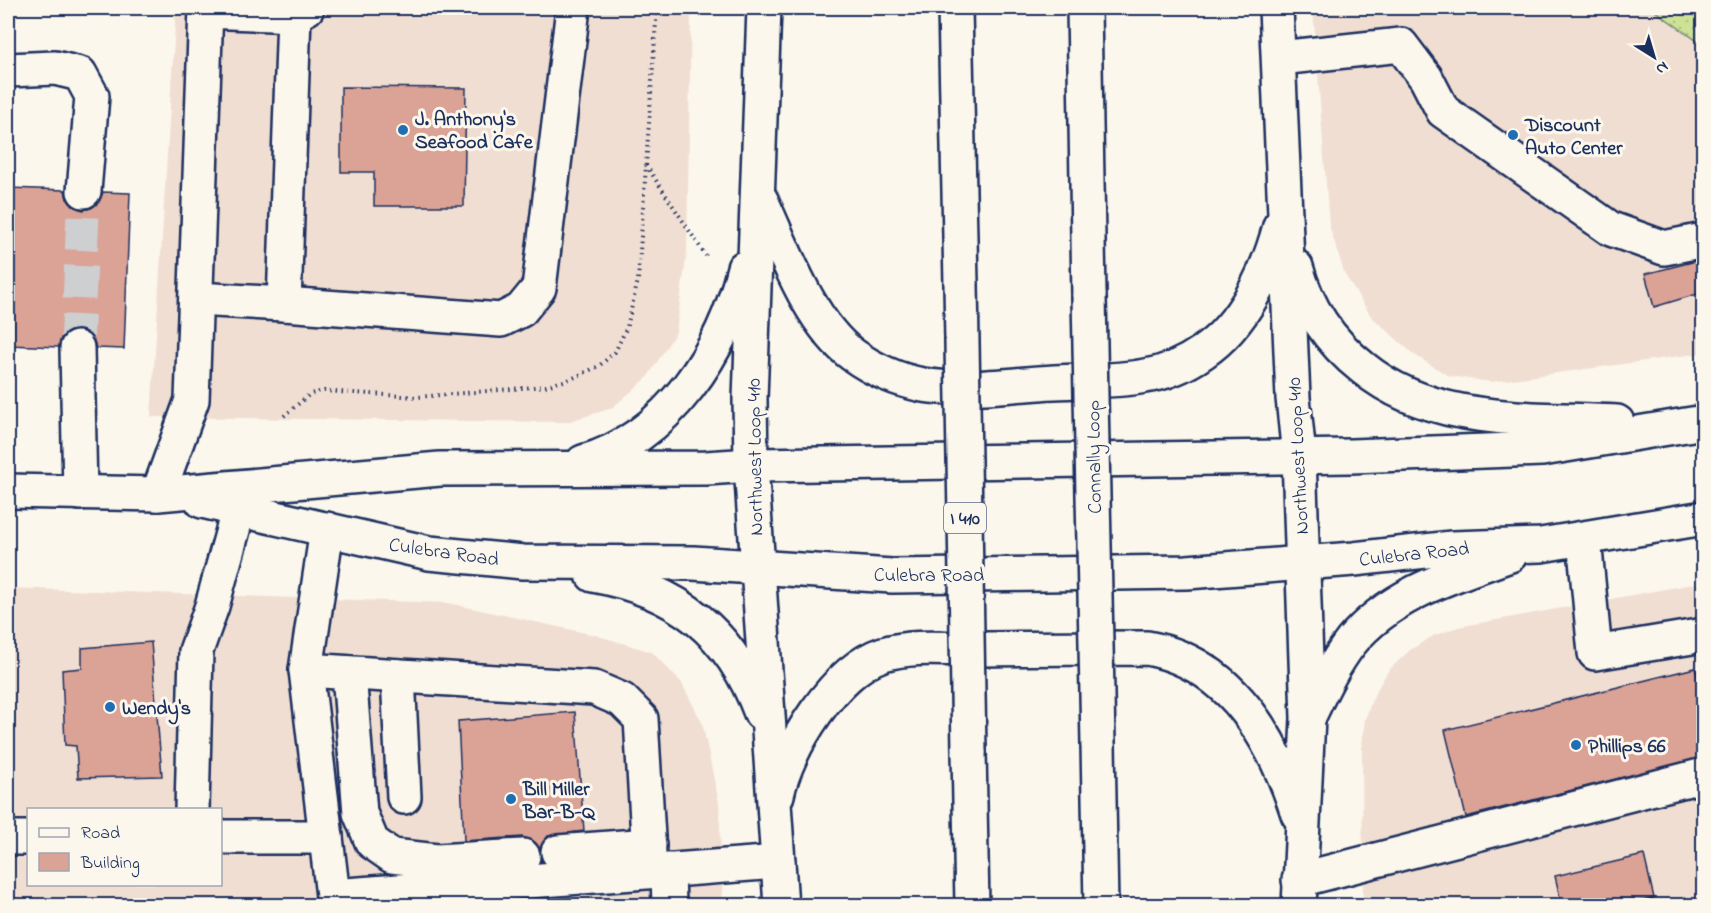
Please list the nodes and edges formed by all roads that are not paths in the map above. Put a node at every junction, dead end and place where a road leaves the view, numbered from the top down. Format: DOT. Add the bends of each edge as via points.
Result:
graph roads {
  1 [pos="573,8"];
  2 [pos="764,8"];
  3 [pos="955,8"];
  4 [pos="1084,8"];
  5 [pos="1276,8"];
  6 [pos="206,9"];
  7 [pos="301,11"];
  8 [pos="1279,58"];
  9 [pos="8,70"];
  10 [pos="84,191"];
  11 [pos="757,192"];
  12 [pos="1285,207"];
  13 [pos="1704,240"];
  14 [pos="196,298"];
  15 [pos="284,304"];
  16 [pos="78,348"];
  17 [pos="1690,424"];
  18 [pos="1299,456"];
  19 [pos="751,465"];
  20 [pos="563,467"];
  21 [pos="8,491"];
  22 [pos="80,493"];
  23 [pos="158,494"];
  24 [pos="239,508"];
  25 [pos="1704,518"];
  26 [pos="327,529"];
  27 [pos="1584,539"];
  28 [pos="1540,545"];
  29 [pos="524,562"];
  30 [pos="1303,563"];
  31 [pos="758,567"];
  32 [pos="1704,635"];
  33 [pos="306,670"];
  34 [pos="349,673"];
  35 [pos="398,676"];
  36 [pos="1308,718"];
  37 [pos="768,744"];
  38 [pos="1704,775"];
  39 [pos="404,796"];
  40 [pos="776,803"];
  41 [pos="192,808"];
  42 [pos="1302,827"];
  43 [pos="222,837"];
  44 [pos="326,837"];
  45 [pos="8,838"];
  46 [pos="27,838"];
  47 [pos="558,852"];
  48 [pos="523,856"];
  49 [pos="656,862"];
  50 [pos="778,862"];
  51 [pos="1299,893"];
  52 [pos="334,901"];
  53 [pos="669,906"];
  54 [pos="781,906"];
  55 [pos="972,906"];
  56 [pos="1101,906"];
  1 -- 15 [label="main road" via="539,288 521,310 501,320"];
  2 -- 11 [label="main road, Northwest Loop 410"];
  3 -- 55 [label="main road, I 410, bridge"];
  4 -- 56 [label="main road, Connally Loop, bridge"];
  5 -- 8 [label="main road, Northwest Loop 410"];
  6 -- 7 [label="main road"];
  6 -- 14 [label="main road"];
  7 -- 15 [label="main road"];
  8 -- 12 [label="main road, Northwest Loop 410"];
  8 -- 13 [label="main road" via="1401,45 1426,78 1443,111 1611,229 1664,248"];
  9 -- 10 [label="main road" via="55,68 80,74 92,96"];
  11 -- 12 [label="main road" via="818,315 850,353 903,381 952,387 1143,377 1184,363 1219,339 1247,303 1270,257"];
  11 -- 19 [label="main road, Northwest Loop 410"];
  11 -- 20 [label="main road" via="741,278 712,351 699,372 671,407 640,435 603,456"];
  12 -- 17 [label="main road" via="1300,282 1323,328 1373,378 1402,394 1444,409 1481,415"];
  12 -- 18 [label="main road, Northwest Loop 410"];
  14 -- 15 [label="main road"];
  14 -- 23 [label="main road" via="192,400"];
  16 -- 22 [label="main road"];
  17 -- 18 [label="main road, Culebra Road" via="1542,449"];
  18 -- 19 [label="main road, Culebra Road"];
  18 -- 30 [label="main road, Northwest Loop 410"];
  19 -- 20 [label="main road, Culebra Road"];
  19 -- 31 [label="main road, Northwest Loop 410"];
  20 -- 23 [label="main road, Culebra Road" via="440,469"];
  21 -- 22 [label="main road, Culebra Road"];
  22 -- 23 [label="main road, Culebra Road"];
  23 -- 24 [label="main road, Culebra Road"];
  24 -- 26 [label="main road, Culebra Road"];
  24 -- 41 [label="main road" via="196,651"];
  25 -- 27 [label="main road, Culebra Road"];
  26 -- 29 [label="main road, Culebra Road" via="429,553"];
  26 -- 33 [label="main road"];
  27 -- 28 [label="main road, Culebra Road"];
  27 -- 32 [label="main road" via="1595,653"];
  28 -- 30 [label="main road, Culebra Road" via="1452,548"];
  28 -- 36 [label="main road" via="1439,581 1390,606 1353,640"];
  29 -- 31 [label="main road, Culebra Road" via="693,562"];
  29 -- 37 [label="main road" via="640,587 690,612 719,638 747,681 763,719"];
  30 -- 31 [label="main road, Culebra Road" via="1187,572 892,576"];
  30 -- 36 [label="main road, Northwest Loop 410"];
  31 -- 37 [label="main road, Northwest Loop 410"];
  33 -- 34 [label="main road"];
  33 -- 44 [label="main road"];
  34 -- 35 [label="main road"];
  34 -- 48 [label="main road" via="360,813 372,842 392,856 438,861"];
  35 -- 39 [label="main road"];
  35 -- 49 [label="main road" via="594,688 622,700 641,719"];
  36 -- 42 [label="main road, Northwest Loop 410"];
  37 -- 40 [label="main road, Northwest Loop 410"];
  38 -- 51 [label="main road"];
  40 -- 42 [label="main road" via="781,778 827,697 865,662 884,654 914,649 1147,648 1195,664 1236,697 1272,750"];
  40 -- 50 [label="main road, Northwest Loop 410"];
  42 -- 51 [label="main road, Northwest Loop 410"];
  43 -- 44 [label="main road"];
  44 -- 52 [label="main road"];
  45 -- 46 [label="main road"];
  47 -- 49 [label="main road"];
  49 -- 50 [label="main road"];
  49 -- 52 [label="main road"];
  49 -- 53 [label="main road"];
  50 -- 54 [label="main road, Northwest Loop 410"];
}
